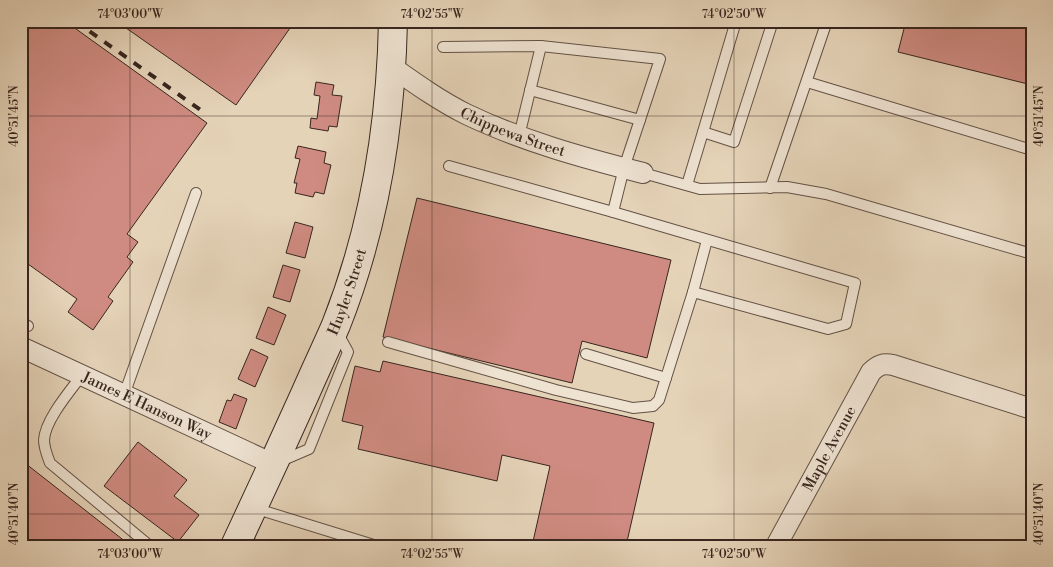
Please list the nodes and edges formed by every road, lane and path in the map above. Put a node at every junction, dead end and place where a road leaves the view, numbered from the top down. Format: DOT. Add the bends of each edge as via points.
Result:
graph roads {
  1 [pos="394,21"];
  2 [pos="736,21"];
  3 [pos="772,21"];
  4 [pos="827,21"];
  5 [pos="541,46"];
  6 [pos="443,47"];
  7 [pos="392,67"];
  8 [pos="807,82"];
  9 [pos="530,90"];
  10 [pos="640,120"];
  11 [pos="703,132"];
  12 [pos="519,136"];
  13 [pos="1032,150"];
  14 [pos="449,166"];
  15 [pos="624,168"];
  16 [pos="643,174"];
  17 [pos="687,186"];
  18 [pos="770,188"];
  19 [pos="196,193"];
  20 [pos="613,212"];
  21 [pos="707,240"];
  22 [pos="1032,254"];
  23 [pos="693,292"];
  24 [pos="388,342"];
  25 [pos="21,347"];
  26 [pos="586,354"];
  27 [pos="82,375"];
  28 [pos="666,378"];
  29 [pos="124,395"];
  30 [pos="1032,409"];
  31 [pos="273,464"];
  32 [pos="253,508"];
  33 [pos="244,543"];
  34 [pos="150,546"];
  35 [pos="377,546"];
  36 [pos="776,546"];
  1 -- 7 [label="street, Huyler Street"];
  2 -- 11 [label="lane"];
  3 -- 11 [label="lane" via="734,142"];
  4 -- 8 [label="lane"];
  5 -- 6 [label="lane"];
  5 -- 9 [label="lane"];
  5 -- 10 [label="lane" via="660,59"];
  7 -- 12 [label="street, Chippewa Street" via="465,113"];
  7 -- 31 [label="street, Huyler Street" via="382,153 353,274 334,328"];
  8 -- 13 [label="lane"];
  8 -- 18 [label="lane"];
  9 -- 10 [label="lane"];
  9 -- 12 [label="lane"];
  10 -- 15 [label="lane"];
  11 -- 17 [label="lane"];
  12 -- 15 [label="street, Chippewa Street"];
  14 -- 20 [label="lane"];
  15 -- 16 [label="street, Chippewa Street"];
  15 -- 20 [label="lane"];
  16 -- 17 [label="lane"];
  17 -- 18 [label="lane" via="700,189"];
  18 -- 22 [label="lane" via="826,194"];
  19 -- 29 [label="lane"];
  20 -- 21 [label="lane"];
  21 -- 23 [label="lane"];
  21 -- 23 [label="lane" via="855,283 846,324 828,329"];
  23 -- 28 [label="lane"];
  24 -- 28 [label="lane" via="556,390 633,408 653,406 659,400"];
  25 -- 27 [label="street, James E Hanson Way"];
  26 -- 28 [label="lane"];
  27 -- 29 [label="street, James E Hanson Way"];
  27 -- 34 [label="lane" via="48,424 44,438 50,463"];
  29 -- 31 [label="street, James E Hanson Way"];
  30 -- 36 [label="street, Maple Avenue" via="893,364 878,366 871,372"];
  31 -- 32 [label="street, Huyler Street"];
  32 -- 33 [label="street, Huyler Street"];
  32 -- 35 [label="lane"];
}
